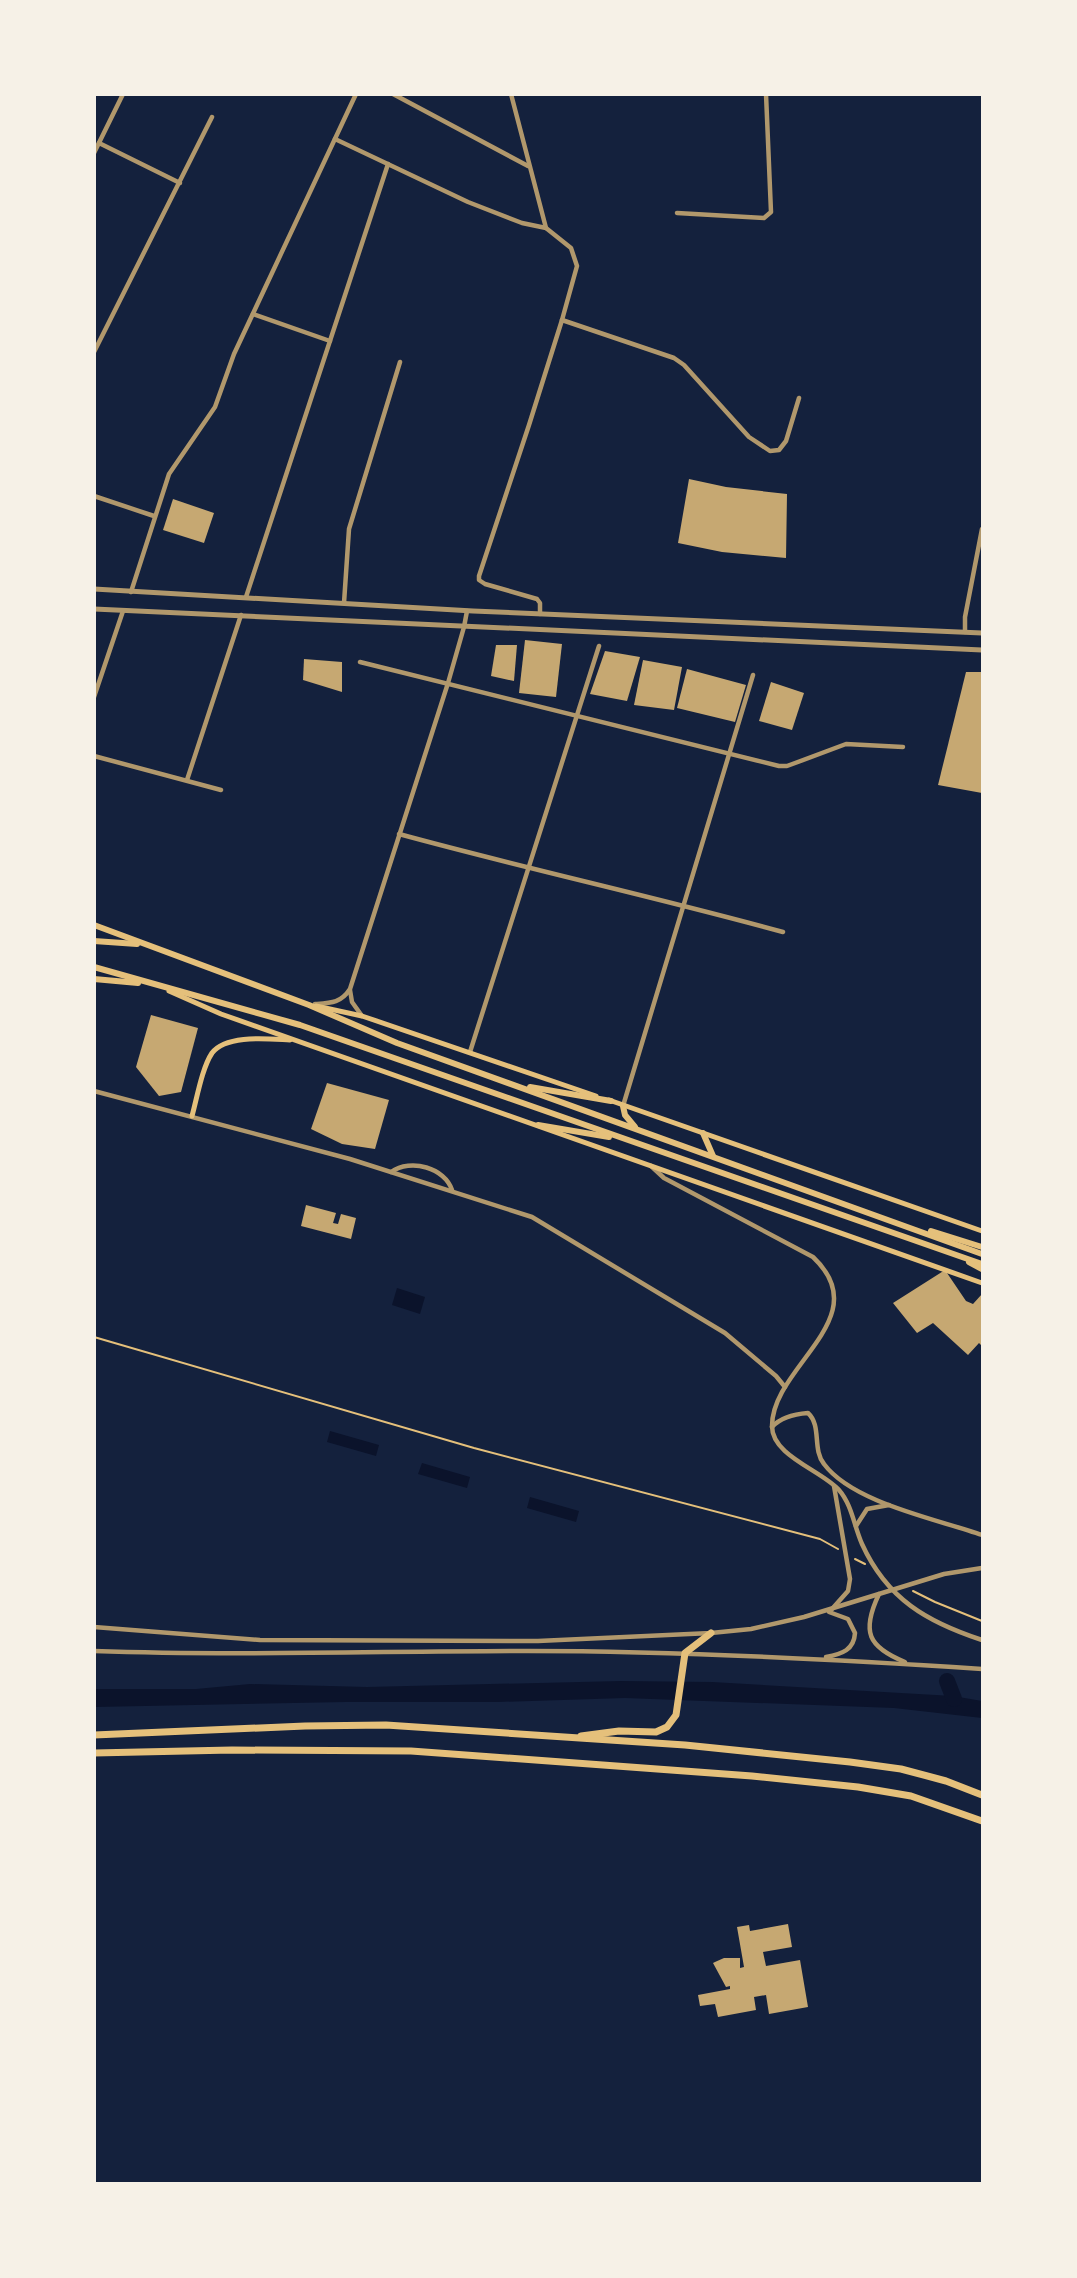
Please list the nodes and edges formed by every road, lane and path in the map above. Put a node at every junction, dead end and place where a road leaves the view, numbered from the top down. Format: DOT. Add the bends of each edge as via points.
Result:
graph roads {
  1 [pos="124,94"];
  2 [pos="356,94"];
  3 [pos="393,94"];
  4 [pos="511,94"];
  5 [pos="766,94"];
  6 [pos="212,117"];
  7 [pos="334,139"];
  8 [pos="99,143"];
  9 [pos="94,153"];
  10 [pos="388,164"];
  11 [pos="529,166"];
  12 [pos="180,183"];
  13 [pos="677,213"];
  14 [pos="546,228"];
  15 [pos="253,314"];
  16 [pos="562,320"];
  17 [pos="330,341"];
  18 [pos="94,352"];
  19 [pos="400,362"];
  20 [pos="799,398"];
  21 [pos="94,496"];
  22 [pos="154,516"];
  23 [pos="982,529"];
  24 [pos="94,589"];
  25 [pos="131,592"];
  26 [pos="246,597"];
  27 [pos="344,603"];
  28 [pos="94,609"];
  29 [pos="123,611"];
  30 [pos="467,611"];
  31 [pos="540,614"];
  32 [pos="241,615"];
  33 [pos="464,627"];
  34 [pos="965,632"];
  35 [pos="982,633"];
  36 [pos="599,646"];
  37 [pos="982,650"];
  38 [pos="360,662"];
  39 [pos="753,675"];
  40 [pos="448,683"];
  41 [pos="94,697"];
  42 [pos="578,716"];
  43 [pos="903,747"];
  44 [pos="94,756"];
  45 [pos="730,756"];
  46 [pos="187,780"];
  47 [pos="221,790"];
  48 [pos="400,834"];
  49 [pos="529,869"];
  50 [pos="685,905"];
  51 [pos="94,925"];
  52 [pos="783,932"];
  53 [pos="94,941"];
  54 [pos="142,944"];
  55 [pos="94,967"];
  56 [pos="94,979"];
  57 [pos="144,983"];
  58 [pos="160,987"];
  59 [pos="350,989"];
  60 [pos="309,1005"];
  61 [pos="362,1016"];
  62 [pos="297,1040"];
  63 [pos="470,1052"];
  64 [pos="506,1082"];
  65 [pos="94,1091"];
  66 [pos="611,1101"];
  67 [pos="623,1106"];
  68 [pos="192,1116"];
  69 [pos="538,1125"];
  70 [pos="636,1128"];
  71 [pos="703,1133"];
  72 [pos="631,1141"];
  73 [pos="713,1156"];
  74 [pos="651,1166"];
  75 [pos="391,1172"];
  76 [pos="453,1191"];
  77 [pos="884,1218"];
  78 [pos="982,1231"];
  79 [pos="982,1247"];
  80 [pos="955,1254"];
  81 [pos="982,1254"];
  82 [pos="982,1264"];
  83 [pos="982,1269"];
  84 [pos="982,1283"];
  85 [pos="94,1337"];
  86 [pos="785,1387"];
  87 [pos="772,1428"];
  88 [pos="834,1485"];
  89 [pos="892,1505"];
  90 [pos="856,1527"];
  91 [pos="982,1535"];
  92 [pos="820,1539"];
  93 [pos="982,1568"];
  94 [pos="880,1593"];
  95 [pos="935,1602"];
  96 [pos="828,1611"];
  97 [pos="982,1621"];
  98 [pos="94,1627"];
  99 [pos="711,1633"];
  100 [pos="982,1640"];
  101 [pos="94,1651"];
  102 [pos="685,1653"];
  103 [pos="812,1658"];
  104 [pos="911,1664"];
  105 [pos="982,1669"];
  106 [pos="94,1735"];
  107 [pos="565,1739"];
  108 [pos="94,1753"];
  109 [pos="982,1795"];
  110 [pos="982,1821"];
  1 -- 8 [label="street"];
  2 -- 7 [label="street"];
  3 -- 11 [label="street"];
  4 -- 11 [label="street"];
  5 -- 13 [label="street" via="771,212 764,218"];
  6 -- 12 [label="street"];
  7 -- 10 [label="street"];
  7 -- 15 [label="street"];
  8 -- 9 [label="street"];
  8 -- 12 [label="street"];
  10 -- 14 [label="street" via="468,202"];
  10 -- 17 [label="street"];
  11 -- 14 [label="street"];
  12 -- 18 [label="street"];
  14 -- 16 [label="street" via="570,248 576,260"];
  15 -- 17 [label="street"];
  15 -- 22 [label="street" via="215,407 173,466"];
  16 -- 20 [label="street" via="674,358 749,437 770,451 779,450 786,441"];
  16 -- 31 [label="street" via="478,576 485,584 537,598"];
  17 -- 26 [label="street"];
  19 -- 27 [label="street" via="349,529"];
  21 -- 22 [label="street"];
  22 -- 25 [label="street"];
  23 -- 34 [label="street"];
  24 -- 25 [label="street"];
  25 -- 26 [label="street"];
  26 -- 27 [label="street"];
  27 -- 30 [label="street"];
  28 -- 29 [label="street"];
  29 -- 32 [label="street"];
  29 -- 41 [label="street"];
  30 -- 31 [label="street"];
  30 -- 33 [label="street"];
  31 -- 34 [label="street"];
  32 -- 33 [label="street"];
  32 -- 46 [label="street"];
  33 -- 37 [label="street"];
  33 -- 40 [label="street"];
  34 -- 35 [label="street"];
  36 -- 42 [label="street"];
  38 -- 40 [label="street"];
  39 -- 45 [label="street"];
  40 -- 42 [label="street"];
  40 -- 48 [label="street"];
  42 -- 45 [label="street"];
  42 -- 49 [label="street"];
  43 -- 45 [label="street" via="846,744 787,766"];
  44 -- 46 [label="street"];
  45 -- 50 [label="street"];
  46 -- 47 [label="street"];
  48 -- 49 [label="street"];
  48 -- 59 [label="street"];
  49 -- 50 [label="street"];
  49 -- 63 [label="street"];
  50 -- 52 [label="street"];
  50 -- 67 [label="street"];
  51 -- 54 [label="main road"];
  53 -- 54 [label="main road"];
  54 -- 60 [label="main road"];
  55 -- 57 [label="main road"];
  56 -- 57 [label="main road"];
  57 -- 58 [label="main road"];
  58 -- 62 [label="main road"];
  58 -- 72 [label="main road" via="300,1025"];
  59 -- 60 [label="street" via="337,1002"];
  59 -- 61 [label="street"];
  60 -- 61 [label="main road"];
  60 -- 64 [label="main road"];
  61 -- 63 [label="main road"];
  62 -- 68 [label="main road" via="255,1039 216,1049"];
  62 -- 69 [label="main road"];
  63 -- 66 [label="main road"];
  64 -- 66 [label="main road"];
  64 -- 70 [label="main road"];
  65 -- 68 [label="street"];
  66 -- 67 [label="main road"];
  67 -- 70 [label="main road"];
  67 -- 71 [label="main road"];
  68 -- 75 [label="street"];
  69 -- 72 [label="main road"];
  69 -- 74 [label="main road"];
  70 -- 73 [label="main road"];
  71 -- 73 [label="main road"];
  71 -- 78 [label="main road"];
  72 -- 80 [label="main road"];
  73 -- 77 [label="main road"];
  74 -- 84 [label="main road"];
  74 -- 86 [label="street" via="664,1178 813,1257 828,1275 833,1312"];
  75 -- 76 [label="street"];
  75 -- 76 [label="street" via="417,1166 440,1172"];
  76 -- 86 [label="street" via="544,1223 725,1333"];
  77 -- 79 [label="main road"];
  77 -- 81 [label="main road"];
  80 -- 82 [label="main road"];
  80 -- 83 [label="main road"];
  85 -- 92 [label="path" via="474,1448"];
  86 -- 87 [label="street"];
  87 -- 88 [label="street" via="784,1451"];
  87 -- 89 [label="street" via="784,1419 808,1413 823,1463 855,1490"];
  88 -- 90 [label="street"];
  88 -- 96 [label="street" via="850,1585"];
  89 -- 90 [label="street" via="867,1509"];
  89 -- 91 [label="street"];
  90 -- 100 [label="street" via="872,1564 894,1592 939,1623"];
  93 -- 94 [label="street"];
  94 -- 96 [label="street"];
  94 -- 104 [label="street" via="870,1622 874,1644"];
  95 -- 97 [label="path"];
  96 -- 99 [label="street"];
  96 -- 103 [label="street" via="848,1619 854,1640 844,1653"];
  98 -- 99 [label="street" via="260,1640 538,1641"];
  99 -- 102 [label="highway"];
  101 -- 102 [label="street"];
  102 -- 103 [label="street"];
  102 -- 107 [label="highway" via="671,1724 656,1732 619,1731"];
  103 -- 104 [label="street"];
  104 -- 105 [label="street"];
  106 -- 107 [label="highway" via="386,1725"];
  107 -- 109 [label="highway" via="685,1745 864,1763 946,1781"];
  108 -- 110 [label="highway" via="411,1751 738,1775 892,1792"];
}
